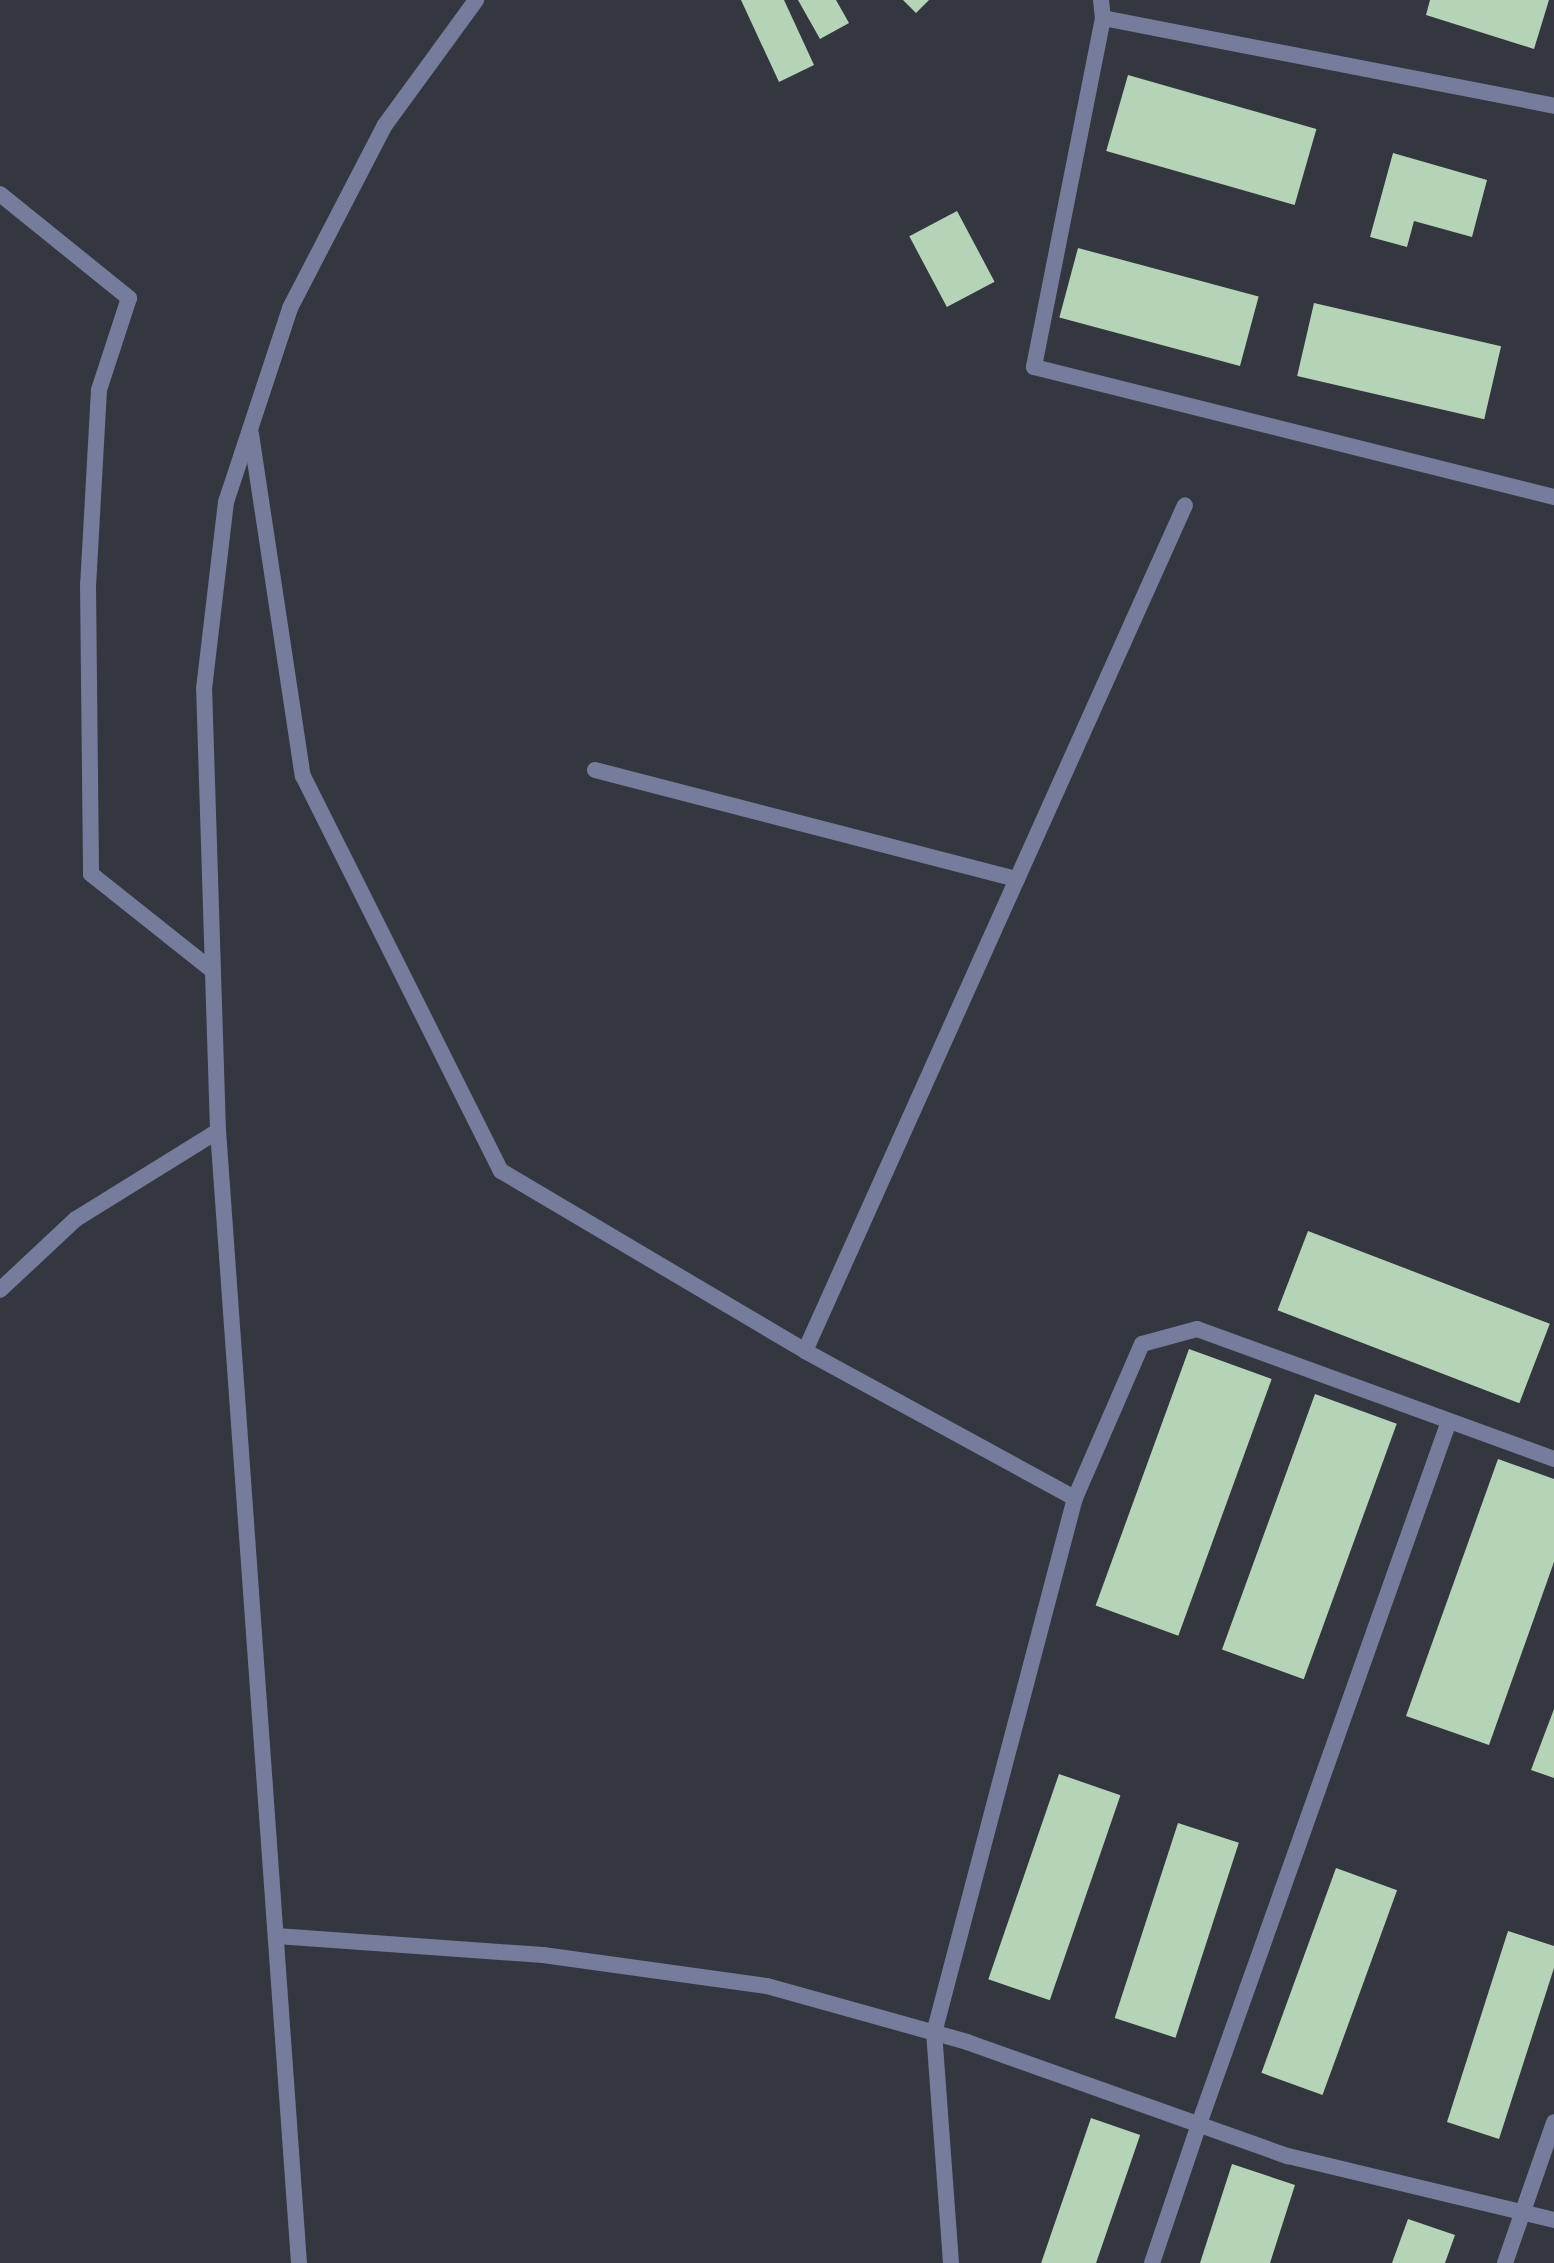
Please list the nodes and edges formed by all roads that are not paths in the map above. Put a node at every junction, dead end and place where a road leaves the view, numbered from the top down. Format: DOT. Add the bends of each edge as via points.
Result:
graph roads {
  1 [pos="476,0"];
  2 [pos="1101,0"];
  3 [pos="1103,18"];
  4 [pos="1554,106"];
  5 [pos="0,194"];
  6 [pos="250,429"];
  7 [pos="1554,497"];
  8 [pos="1185,505"];
  9 [pos="595,770"];
  10 [pos="1017,879"];
  11 [pos="213,971"];
  12 [pos="218,1131"];
  13 [pos="0,1290"];
  14 [pos="805,1351"];
  15 [pos="1449,1421"];
  16 [pos="1554,1459"];
  17 [pos="1075,1498"];
  18 [pos="277,1936"];
  19 [pos="934,2033"];
  20 [pos="1554,2122"];
  21 [pos="1199,2124"];
  22 [pos="1523,2212"];
  23 [pos="1554,2220"];
  24 [pos="299,2263"];
  25 [pos="951,2263"];
  26 [pos="1152,2263"];
  27 [pos="1505,2263"];
  1 -- 6 [label="street" via="378,139 290,308"];
  2 -- 3 [label="street"];
  3 -- 4 [label="street"];
  3 -- 7 [label="street" via="1034,367"];
  5 -- 11 [label="street" via="129,298 99,390 88,584 91,874"];
  6 -- 11 [label="street" via="226,502 204,689"];
  6 -- 14 [label="street" via="303,776 501,1171"];
  8 -- 10 [label="street"];
  9 -- 10 [label="street"];
  10 -- 14 [label="street"];
  11 -- 12 [label="street"];
  12 -- 13 [label="street" via="76,1219"];
  12 -- 18 [label="street"];
  14 -- 17 [label="street"];
  15 -- 16 [label="street"];
  15 -- 17 [label="street" via="1197,1329 1142,1344"];
  15 -- 21 [label="street"];
  17 -- 19 [label="street"];
  18 -- 19 [label="street" via="543,1955 752,1984"];
  18 -- 24 [label="street"];
  19 -- 21 [label="street"];
  19 -- 25 [label="street"];
  20 -- 22 [label="street"];
  21 -- 22 [label="street" via="1288,2156"];
  21 -- 26 [label="street"];
  22 -- 23 [label="street"];
  22 -- 27 [label="street"];
}
